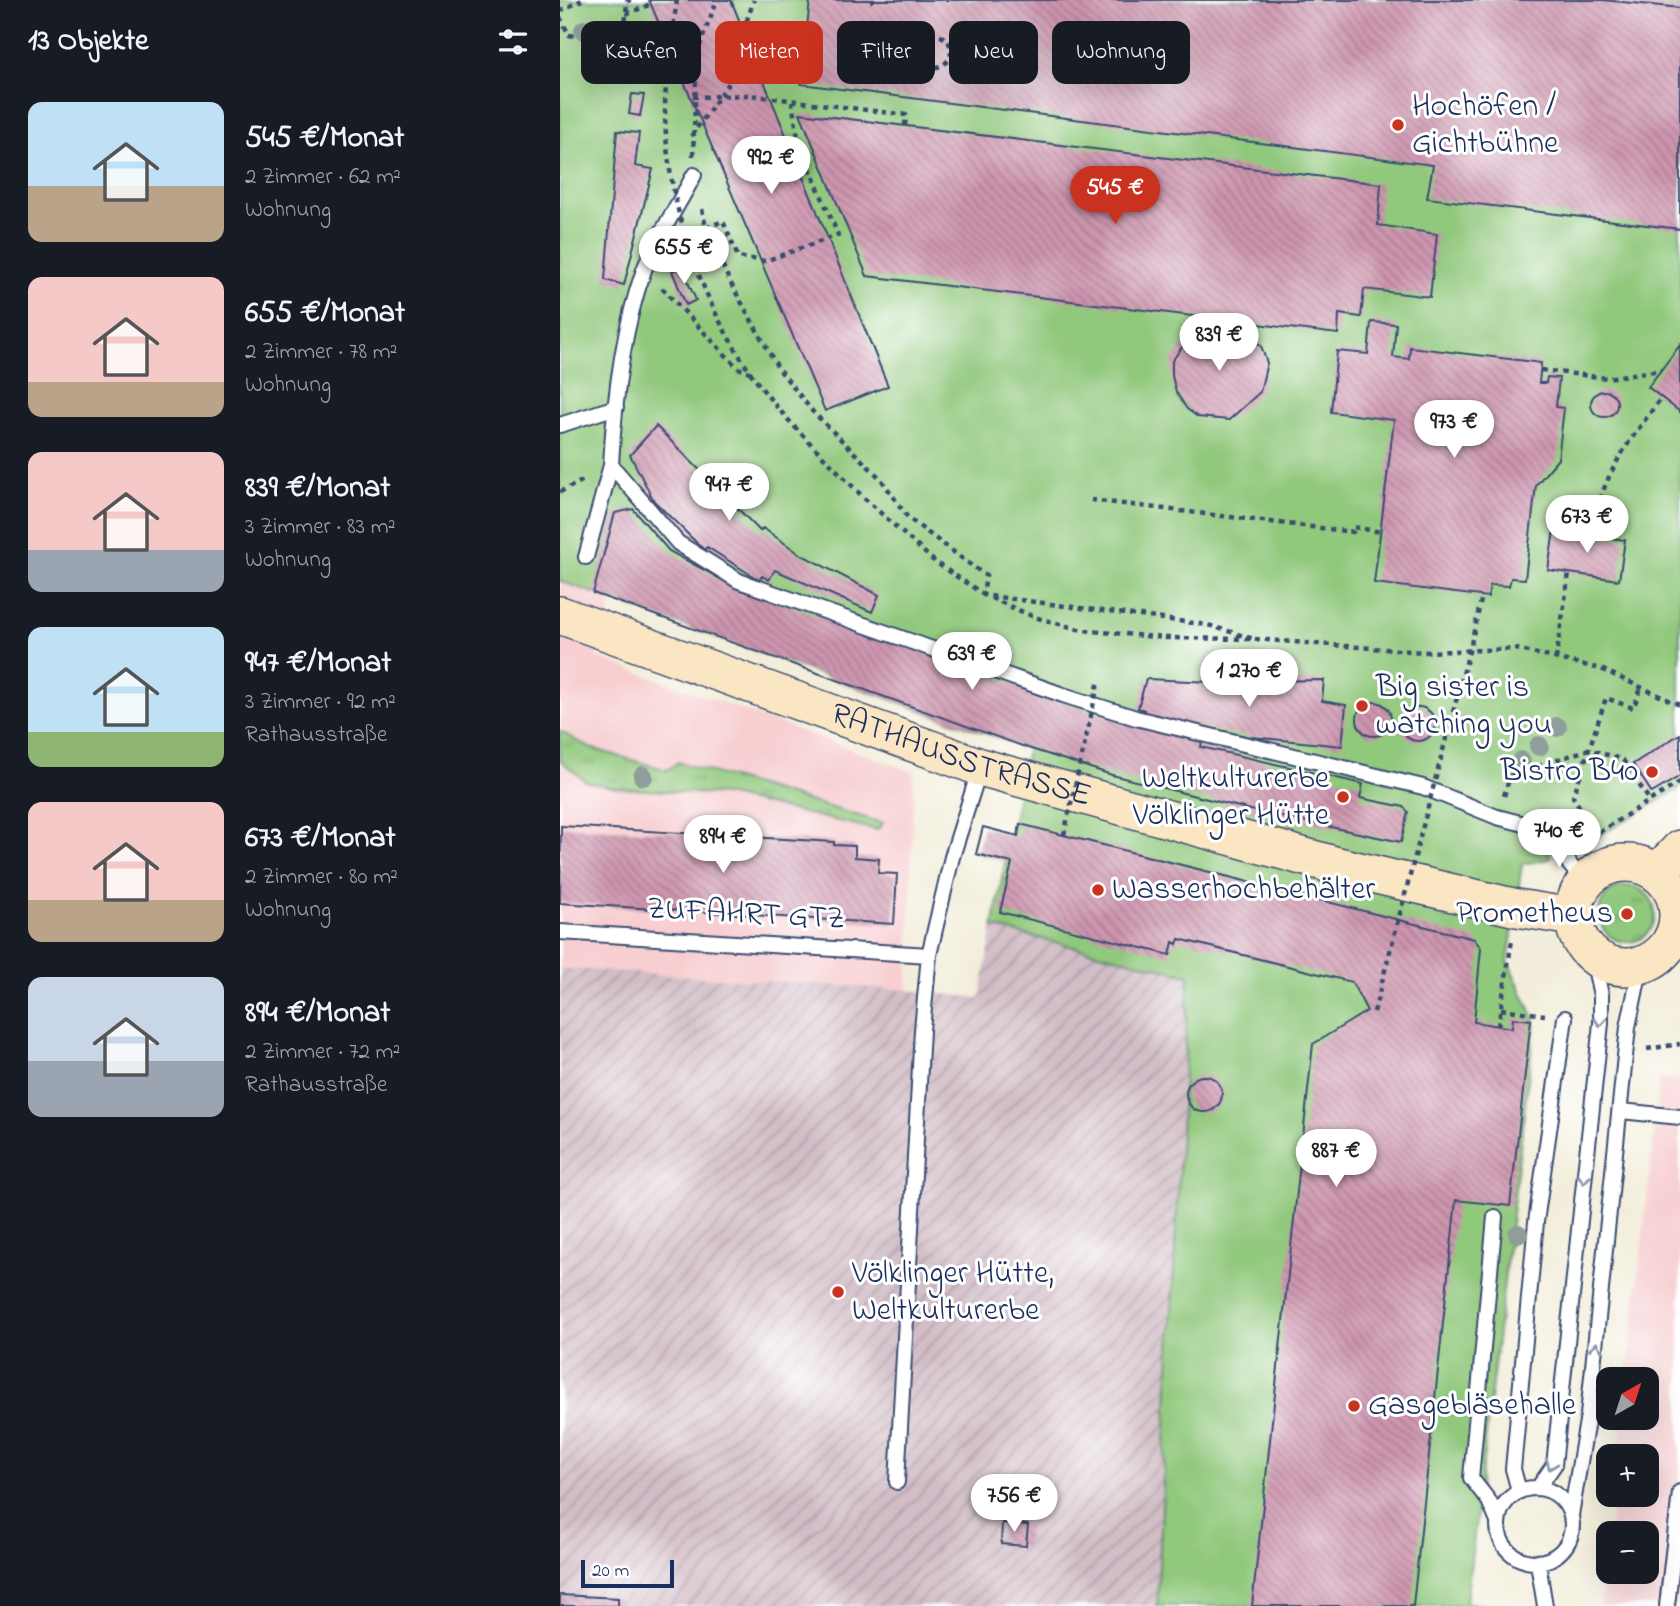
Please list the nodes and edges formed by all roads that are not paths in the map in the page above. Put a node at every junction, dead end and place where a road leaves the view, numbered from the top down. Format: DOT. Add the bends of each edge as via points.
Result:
graph roads {
  1 [pos="694,175"];
  2 [pos="616,407"];
  3 [pos="560,425"];
  4 [pos="611,465"];
  5 [pos="586,557"];
  6 [pos="560,615"];
  7 [pos="980,767"];
  8 [pos="1669,861"];
  9 [pos="1585,883"];
  10 [pos="1573,917"];
  11 [pos="560,932"];
  12 [pos="929,954"];
  13 [pos="1592,955"];
  14 [pos="1642,965"];
  15 [pos="1565,1018"];
  16 [pos="1621,1111"];
  17 [pos="1680,1116"];
  18 [pos="1495,1217"];
  19 [pos="897,1482"];
  20 [pos="1538,1488"];
  21 [pos="1519,1491"];
  22 [pos="1680,1492"];
  23 [pos="1571,1514"];
  24 [pos="1498,1522"];
  25 [pos="1538,1563"];
  26 [pos="1672,1603"];
  27 [pos="1545,1606"];
  1 -- 2 [label="lane" via="645,269"];
  2 -- 3 [label="lane"];
  2 -- 4 [label="lane"];
  4 -- 5 [label="lane"];
  4 -- 9 [label="lane" via="678,543 739,581 1136,718 1423,787 1497,817 1552,831"];
  6 -- 7 [label="main road, RATHAUSSTRASSE"];
  7 -- 10 [label="main road, RATHAUSSTRASSE" via="1338,866"];
  7 -- 12 [label="lane"];
  8 -- 9 [label="main road" via="1619,863 1600,869"];
  8 -- 14 [label="main road" via="1666,881 1676,901 1678,924 1661,954"];
  9 -- 10 [label="main road"];
  10 -- 13 [label="main road" via="1579,938"];
  11 -- 12 [label="lane, ZUFAHRT GTZ"];
  12 -- 19 [label="lane"];
  13 -- 14 [label="main road" via="1615,967"];
  13 -- 20 [label="lane, one-way" via="1601,995 1601,1023 1555,1465"];
  14 -- 16 [label="lane" via="1628,1027"];
  15 -- 21 [label="lane" via="1535,1235 1513,1469"];
  16 -- 17 [label="lane"];
  23 -- 16 [label="lane, one-way" via="1588,1415"];
  18 -- 24 [label="lane" via="1471,1478"];
  20 -- 21 [label="lane"];
  20 -- 23 [label="lane" via="1559,1496"];
  21 -- 24 [label="lane" via="1501,1509"];
  22 -- 26 [label="lane"];
  23 -- 25 [label="lane" via="1573,1526 1566,1547"];
  24 -- 25 [label="lane" via="1504,1546 1524,1562"];
  25 -- 27 [label="lane"];
}
